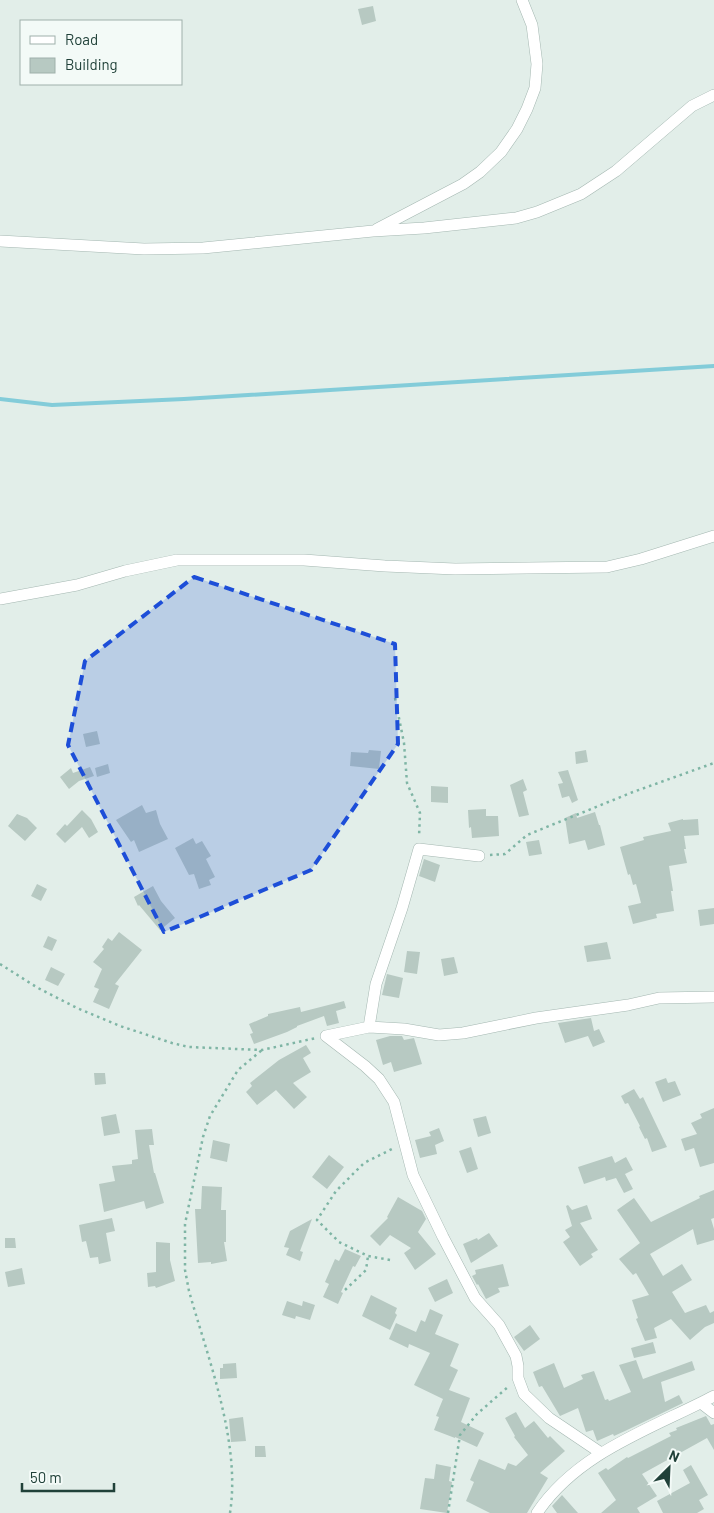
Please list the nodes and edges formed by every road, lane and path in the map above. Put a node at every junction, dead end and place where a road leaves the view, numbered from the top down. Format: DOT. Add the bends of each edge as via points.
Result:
graph roads {
  1 [pos="522,0"];
  2 [pos="714,95"];
  3 [pos="373,231"];
  4 [pos="0,241"];
  5 [pos="714,536"];
  6 [pos="0,599"];
  7 [pos="395,698"];
  8 [pos="714,764"];
  9 [pos="419,849"];
  10 [pos="479,856"];
  11 [pos="0,964"];
  12 [pos="714,997"];
  13 [pos="369,1027"];
  14 [pos="326,1036"];
  15 [pos="262,1050"];
  16 [pos="404,1143"];
  17 [pos="368,1256"];
  18 [pos="390,1260"];
  19 [pos="345,1290"];
  20 [pos="518,1378"];
  21 [pos="714,1396"];
  22 [pos="701,1403"];
  23 [pos="714,1413"];
  24 [pos="600,1453"];
  25 [pos="230,1513"];
  26 [pos="448,1513"];
  27 [pos="537,1513"];
  1 -- 3 [label="street" via="532,25 536,64 534,88 517,129 501,152 480,172"];
  2 -- 3 [label="street" via="692,106 616,171 581,194 555,205 516,218"];
  3 -- 4 [label="street" via="204,248 144,249"];
  5 -- 6 [label="street" via="607,567 455,569 304,560 177,560 77,585"];
  7 -- 9 [label="path" via="404,743 407,783 420,813"];
  8 -- 10 [label="path" via="633,792 527,835 505,854"];
  9 -- 10 [label="street"];
  9 -- 13 [label="street" via="376,984"];
  11 -- 15 [label="path" via="38,988 120,1026 189,1046"];
  12 -- 13 [label="street" via="659,998 463,1033 438,1035"];
  13 -- 14 [label="street"];
  14 -- 15 [label="path"];
  14 -- 16 [label="street" via="365,1066 389,1092 398,1113"];
  15 -- 25 [label="path" via="238,1070 210,1116 185,1224 185,1270 189,1291 224,1415 233,1482"];
  16 -- 17 [label="path" via="364,1162 336,1191 317,1220 338,1242"];
  16 -- 20 [label="street" via="413,1175 475,1298 499,1325 516,1356"];
  17 -- 18 [label="path"];
  17 -- 19 [label="path" via="366,1270"];
  20 -- 24 [label="street" via="524,1394 549,1418"];
  20 -- 26 [label="path" via="477,1414 460,1435"];
  21 -- 22 [label="street"];
  22 -- 23 [label="street"];
  22 -- 24 [label="street"];
  24 -- 27 [label="street" via="570,1474"];
}
